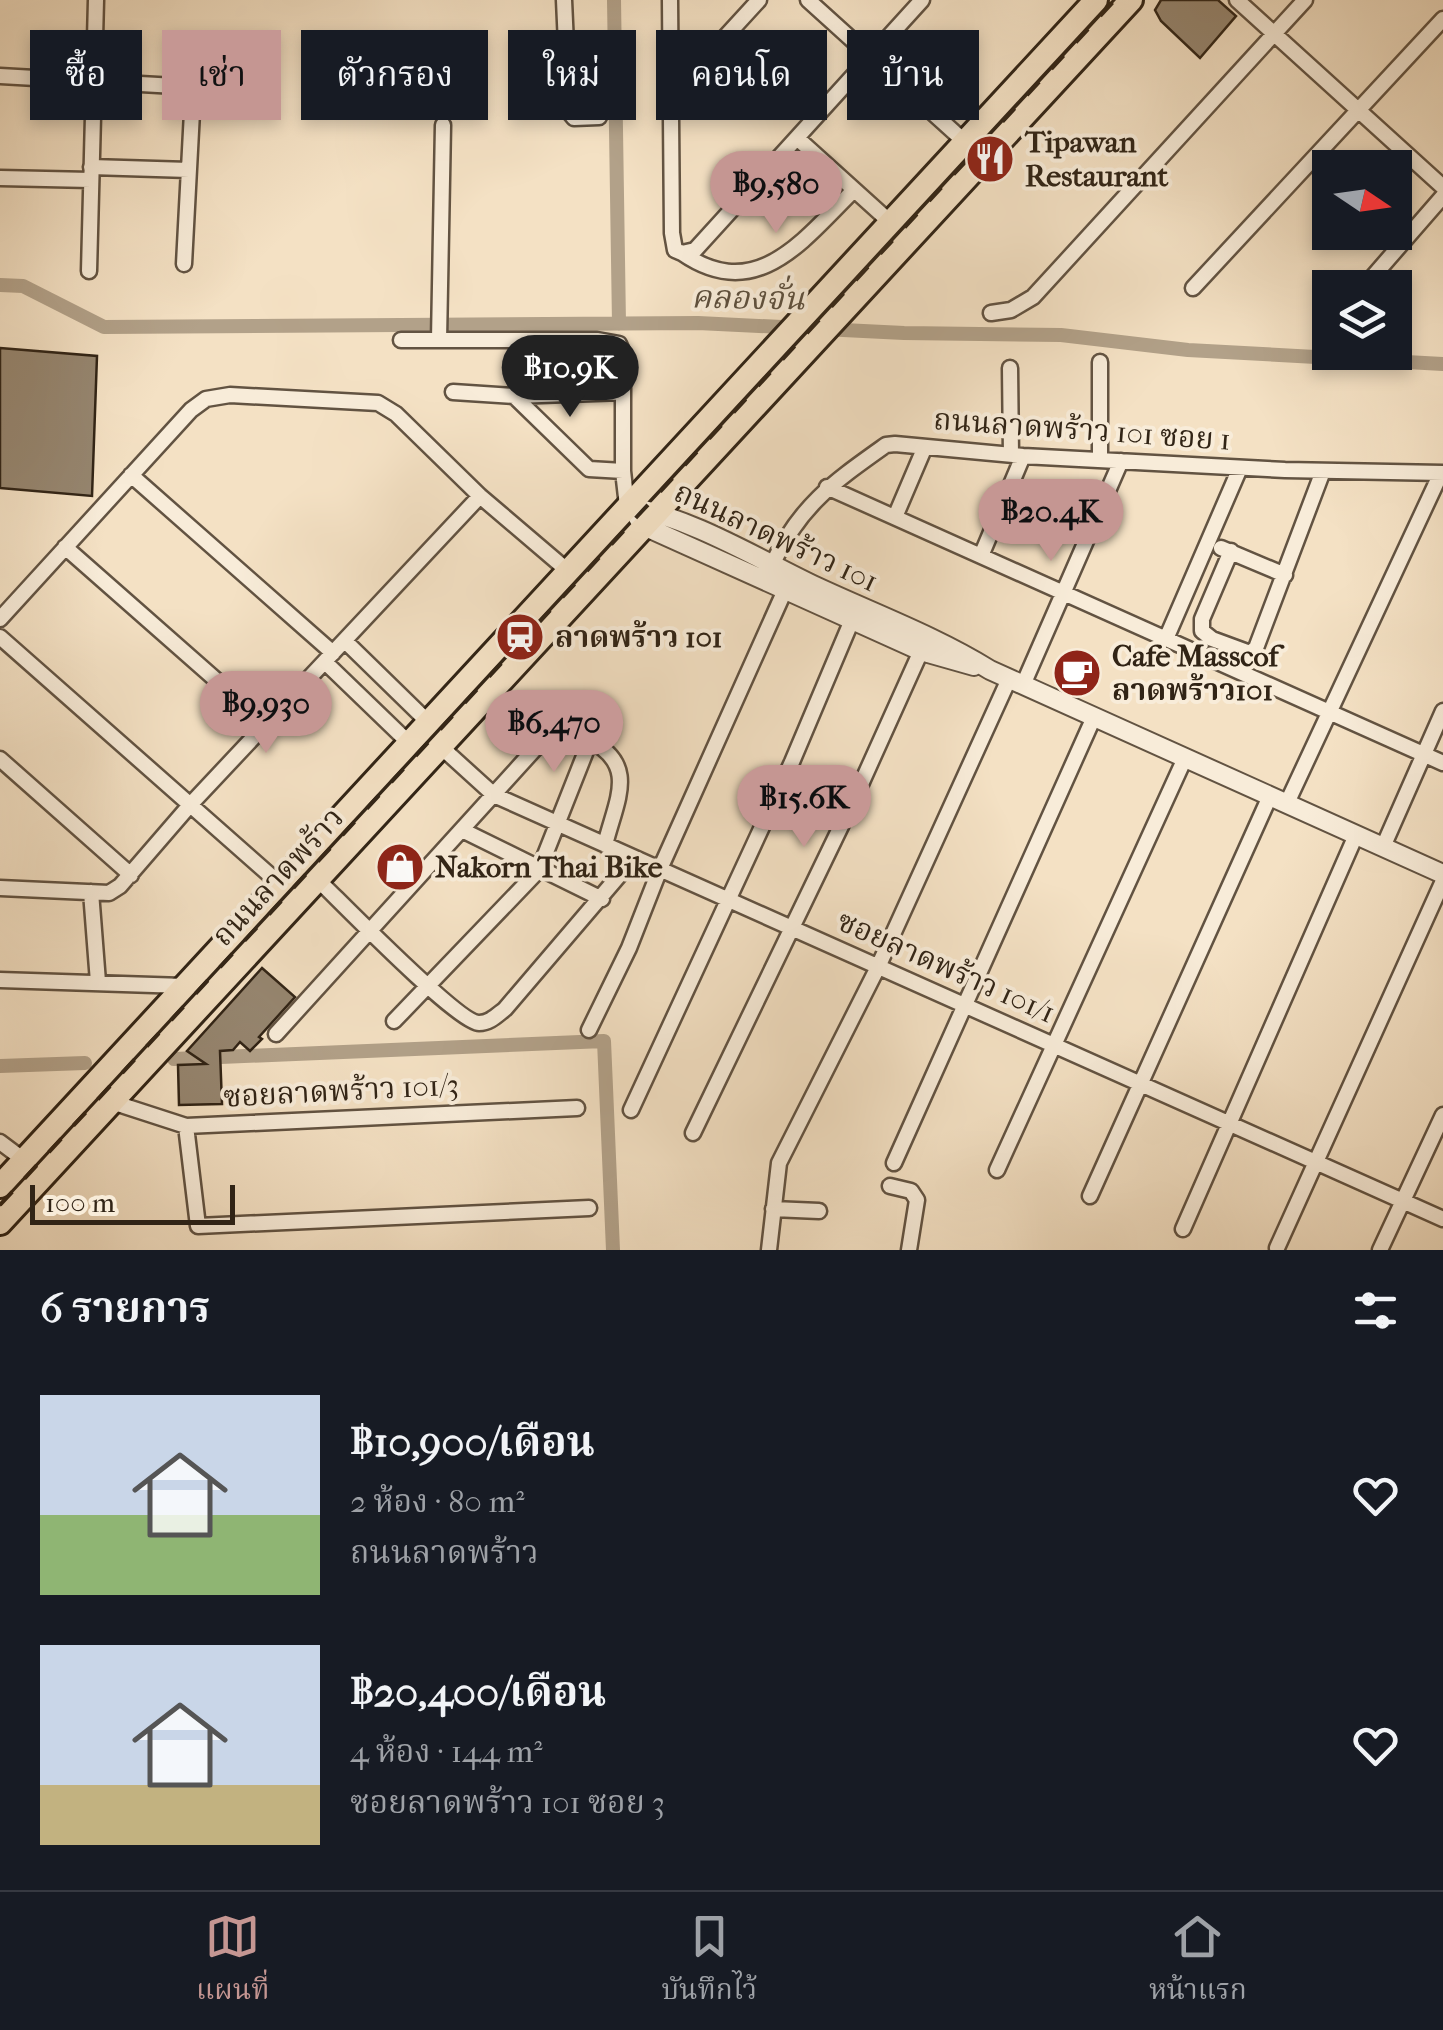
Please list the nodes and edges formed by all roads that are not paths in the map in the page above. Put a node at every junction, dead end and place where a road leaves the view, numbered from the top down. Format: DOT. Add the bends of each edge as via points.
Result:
graph roads {
  1 [pos="96,0"];
  2 [pos="564,0"];
  3 [pos="670,0"];
  4 [pos="759,0"];
  5 [pos="808,0"];
  6 [pos="922,0"];
  7 [pos="1096,0"];
  8 [pos="1131,0"];
  9 [pos="1237,0"];
  10 [pos="1304,0"];
  11 [pos="1443,19"];
  12 [pos="95,30"];
  13 [pos="565,30"];
  14 [pos="671,30"];
  15 [pos="732,30"];
  16 [pos="895,30"];
  17 [pos="1274,33"];
  18 [pos="847,35"];
  19 [pos="0,76"];
  20 [pos="30,78"];
  21 [pos="847,83"];
  22 [pos="1358,110"];
  23 [pos="92,120"];
  24 [pos="191,120"];
  25 [pos="672,120"];
  26 [pos="940,120"];
  27 [pos="444,125"];
  28 [pos="797,138"];
  29 [pos="964,142"];
  30 [pos="189,170"];
  31 [pos="91,173"];
  32 [pos="0,178"];
  33 [pos="1443,187"];
  34 [pos="854,190"];
  35 [pos="1443,196"];
  36 [pos="890,222"];
  37 [pos="689,252"];
  38 [pos="184,264"];
  39 [pos="1379,270"];
  40 [pos="89,271"];
  41 [pos="1193,288"];
  42 [pos="991,313"];
  43 [pos="439,338"];
  44 [pos="401,340"];
  45 [pos="1100,362"];
  46 [pos="1010,368"];
  47 [pos="453,392"];
  48 [pos="623,392"];
  49 [pos="514,396"];
  50 [pos="924,448"];
  51 [pos="1017,456"];
  52 [pos="1100,460"];
  53 [pos="1122,461"];
  54 [pos="1240,468"];
  55 [pos="1323,471"];
  56 [pos="623,472"];
  57 [pos="1442,473"];
  58 [pos="130,475"];
  59 [pos="826,488"];
  60 [pos="480,496"];
  61 [pos="628,506"];
  62 [pos="895,518"];
  63 [pos="653,519"];
  64 [pos="65,547"];
  65 [pos="981,556"];
  66 [pos="772,566"];
  67 [pos="568,571"];
  68 [pos="1285,575"];
  69 [pos="1190,580"];
  70 [pos="785,590"];
  71 [pos="1214,590"];
  72 [pos="1062,593"];
  73 [pos="0,618"];
  74 [pos="852,620"];
  75 [pos="0,637"];
  76 [pos="1166,640"];
  77 [pos="921,651"];
  78 [pos="334,652"];
  79 [pos="990,670"];
  80 [pos="1016,682"];
  81 [pos="1443,711"];
  82 [pos="1329,712"];
  83 [pos="1094,717"];
  84 [pos="428,722"];
  85 [pos="266,724"];
  86 [pos="590,741"];
  87 [pos="409,744"];
  88 [pos="440,746"];
  89 [pos="1424,755"];
  90 [pos="1185,758"];
  91 [pos="0,759"];
  92 [pos="1443,763"];
  93 [pos="494,795"];
  94 [pos="1278,800"];
  95 [pos="190,805"];
  96 [pos="559,824"];
  97 [pos="462,830"];
  98 [pos="1356,835"];
  99 [pos="605,845"];
  100 [pos="1383,847"];
  101 [pos="634,858"];
  102 [pos="660,869"];
  103 [pos="540,870"];
  104 [pos="131,874"];
  105 [pos="1443,877"];
  106 [pos="316,879"];
  107 [pos="280,884"];
  108 [pos="0,888"];
  109 [pos="91,892"];
  110 [pos="602,899"];
  111 [pos="729,900"];
  112 [pos="790,927"];
  113 [pos="372,930"];
  114 [pos="878,967"];
  115 [pos="0,980"];
  116 [pos="98,982"];
  117 [pos="185,986"];
  118 [pos="428,986"];
  119 [pos="965,1006"];
  120 [pos="394,1021"];
  121 [pos="588,1030"];
  122 [pos="276,1034"];
  123 [pos="1054,1045"];
  124 [pos="1142,1084"];
  125 [pos="112,1102"];
  126 [pos="577,1108"];
  127 [pos="631,1110"];
  128 [pos="1443,1115"];
  129 [pos="1228,1123"];
  130 [pos="186,1126"];
  131 [pos="693,1133"];
  132 [pos="0,1142"];
  133 [pos="24,1160"];
  134 [pos="1315,1162"];
  135 [pos="894,1163"];
  136 [pos="997,1170"];
  137 [pos="0,1186"];
  138 [pos="890,1186"];
  139 [pos="1090,1196"];
  140 [pos="1404,1201"];
  141 [pos="589,1208"];
  142 [pos="773,1209"];
  143 [pos="820,1211"];
  144 [pos="1443,1219"];
  145 [pos="0,1223"];
  146 [pos="1183,1228"];
  147 [pos="1278,1248"];
  148 [pos="769,1250"];
  149 [pos="909,1250"];
  150 [pos="1380,1250"];
  1 -- 12 [label="street"];
  2 -- 13 [label="street"];
  3 -- 14 [label="street"];
  4 -- 15 [label="street"];
  5 -- 18 [label="street"];
  6 -- 16 [label="street"];
  7 -- 29 [label="main road, ถนนลาดพร้าว"];
  8 -- 63 [label="main road, ถนนลาดพร้าว"];
  9 -- 17 [label="street"];
  10 -- 17 [label="street"];
  11 -- 22 [label="street"];
  17 -- 22 [label="street"];
  17 -- 42 [label="street" via="1032,297"];
  19 -- 20 [label="street"];
  21 -- 28 [label="street"];
  22 -- 33 [label="street"];
  22 -- 41 [label="street"];
  23 -- 31 [label="street"];
  24 -- 30 [label="street"];
  25 -- 37 [label="street" via="674,250"];
  26 -- 29 [label="street"];
  27 -- 43 [label="street"];
  28 -- 34 [label="street"];
  28 -- 37 [label="street"];
  29 -- 36 [label="main road, ถนนลาดพร้าว"];
  30 -- 31 [label="street"];
  30 -- 38 [label="street"];
  31 -- 32 [label="street"];
  31 -- 40 [label="street"];
  34 -- 36 [label="street"];
  34 -- 37 [label="street" via="777,263 720,270 706,268"];
  35 -- 39 [label="street"];
  36 -- 61 [label="main road, ถนนลาดพร้าว"];
  43 -- 44 [label="street"];
  43 -- 48 [label="street" via="610,340 624,353"];
  45 -- 52 [label="street"];
  46 -- 51 [label="street"];
  47 -- 49 [label="street"];
  48 -- 49 [label="street"];
  48 -- 56 [label="street"];
  49 -- 56 [label="street" via="589,468"];
  50 -- 51 [label="street, ถนนลาดพร้าว 101 ซอย 1"];
  50 -- 59 [label="street, ถนนลาดพร้าว 101 ซอย 1" via="886,445"];
  50 -- 62 [label="street"];
  51 -- 52 [label="street, ถนนลาดพร้าว 101 ซอย 1"];
  51 -- 65 [label="street"];
  52 -- 53 [label="street, ถนนลาดพร้าว 101 ซอย 1"];
  53 -- 54 [label="street, ถนนลาดพร้าว 101 ซอย 1"];
  53 -- 72 [label="street"];
  54 -- 55 [label="street, ถนนลาดพร้าว 101 ซอย 1"];
  54 -- 69 [label="street"];
  55 -- 57 [label="street, ถนนลาดพร้าว 101 ซอย 1"];
  55 -- 68 [label="street"];
  56 -- 61 [label="street"];
  57 -- 82 [label="street"];
  58 -- 60 [label="street" via="206,399 356,399 396,414"];
  58 -- 64 [label="street"];
  58 -- 78 [label="street"];
  59 -- 62 [label="street"];
  59 -- 66 [label="street, ถนนลาดพร้าว 101 ซอย 1" via="785,538"];
  60 -- 67 [label="street"];
  60 -- 78 [label="street"];
  61 -- 63 [label="street, ถนนลาดพร้าว 101"];
  61 -- 67 [label="main road, ถนนลาดพร้าว"];
  62 -- 65 [label="street"];
  63 -- 66 [label="street, ถนนลาดพร้าว 101"];
  63 -- 70 [label="street, ถนนลาดพร้าว 101"];
  63 -- 88 [label="main road, ถนนลาดพร้าว"];
  64 -- 73 [label="street"];
  64 -- 85 [label="street"];
  65 -- 72 [label="street"];
  66 -- 79 [label="street, ถนนลาดพร้าว 101" via="948,644"];
  67 -- 84 [label="main road, ถนนลาดพร้าว"];
  68 -- 71 [label="street" via="1226,550"];
  68 -- 71 [label="street" via="1250,653 1202,630"];
  69 -- 71 [label="street"];
  69 -- 76 [label="street"];
  70 -- 74 [label="street, ถนนลาดพร้าว 101"];
  70 -- 102 [label="street"];
  72 -- 76 [label="street"];
  72 -- 80 [label="street"];
  74 -- 77 [label="street, ถนนลาดพร้าว 101"];
  74 -- 111 [label="street"];
  75 -- 95 [label="street"];
  76 -- 82 [label="street"];
  77 -- 79 [label="street, ถนนลาดพร้าว 101"];
  77 -- 112 [label="street"];
  78 -- 84 [label="street"];
  78 -- 85 [label="street"];
  78 -- 87 [label="street"];
  79 -- 80 [label="street, ถนนลาดพร้าว 101"];
  80 -- 83 [label="street, ถนนลาดพร้าว 101"];
  80 -- 114 [label="street"];
  81 -- 89 [label="street"];
  82 -- 89 [label="street"];
  82 -- 94 [label="street"];
  83 -- 90 [label="street, ถนนลาดพร้าว 101"];
  83 -- 119 [label="street"];
  84 -- 87 [label="main road, ถนนลาดพร้าว"];
  85 -- 95 [label="street"];
  86 -- 93 [label="street" via="565,731 544,740"];
  86 -- 96 [label="street"];
  86 -- 99 [label="street" via="608,750 620,771"];
  87 -- 107 [label="main road, ถนนลาดพร้าว"];
  88 -- 93 [label="street, ซอยลาดพร้าว 101/1"];
  88 -- 106 [label="main road, ถนนลาดพร้าว"];
  89 -- 92 [label="street"];
  89 -- 100 [label="street"];
  90 -- 94 [label="street, ถนนลาดพร้าว 101"];
  90 -- 123 [label="street"];
  91 -- 104 [label="street"];
  93 -- 96 [label="street, ซอยลาดพร้าว 101/1"];
  93 -- 97 [label="street"];
  94 -- 98 [label="street, ถนนลาดพร้าว 101"];
  94 -- 124 [label="street"];
  95 -- 104 [label="street"];
  95 -- 107 [label="street"];
  96 -- 99 [label="street, ซอยลาดพร้าว 101/1"];
  96 -- 103 [label="street"];
  97 -- 103 [label="street"];
  97 -- 113 [label="street"];
  98 -- 100 [label="street, ถนนลาดพร้าว 101"];
  98 -- 129 [label="street"];
  99 -- 101 [label="street, ซอยลาดพร้าว 101/1"];
  100 -- 105 [label="street, ถนนลาดพร้าว 101"];
  101 -- 102 [label="street, ซอยลาดพร้าว 101/1"];
  101 -- 110 [label="street"];
  102 -- 111 [label="street, ซอยลาดพร้าว 101/1"];
  102 -- 121 [label="street"];
  103 -- 110 [label="street"];
  103 -- 118 [label="street"];
  104 -- 109 [label="street" via="109,893"];
  105 -- 134 [label="street"];
  106 -- 113 [label="street"];
  106 -- 125 [label="main road, ถนนลาดพร้าว"];
  107 -- 117 [label="main road, ถนนลาดพร้าว"];
  108 -- 109 [label="street"];
  109 -- 116 [label="street"];
  110 -- 118 [label="street" via="491,1020 469,1021"];
  111 -- 112 [label="street, ซอยลาดพร้าว 101/1"];
  111 -- 127 [label="street"];
  112 -- 114 [label="street, ซอยลาดพร้าว 101/1"];
  112 -- 131 [label="street"];
  113 -- 118 [label="street"];
  113 -- 122 [label="street"];
  114 -- 119 [label="street, ซอยลาดพร้าว 101/1"];
  114 -- 142 [label="street" via="779,1163"];
  115 -- 116 [label="street"];
  116 -- 117 [label="street"];
  117 -- 133 [label="main road, ถนนลาดพร้าว"];
  118 -- 120 [label="street"];
  119 -- 123 [label="street, ซอยลาดพร้าว 101/1"];
  119 -- 135 [label="street"];
  123 -- 124 [label="street, ซอยลาดพร้าว 101/1"];
  123 -- 136 [label="street"];
  124 -- 129 [label="street, ซอยลาดพร้าว 101/1"];
  124 -- 139 [label="street"];
  125 -- 130 [label="street, ซอยลาดพร้าว 101/3"];
  125 -- 145 [label="main road, ถนนลาดพร้าว"];
  126 -- 130 [label="street, ซอยลาดพร้าว 101/3"];
  128 -- 140 [label="street"];
  129 -- 134 [label="street, ซอยลาดพร้าว 101/1"];
  129 -- 146 [label="street"];
  130 -- 141 [label="street" via="198,1226"];
  132 -- 133 [label="street"];
  133 -- 137 [label="main road, ถนนลาดพร้าว"];
  134 -- 140 [label="street, ซอยลาดพร้าว 101/1"];
  134 -- 147 [label="street"];
  138 -- 149 [label="street" via="910,1190 917,1200"];
  140 -- 144 [label="street, ซอยลาดพร้าว 101/1"];
  140 -- 150 [label="street"];
  142 -- 143 [label="street"];
  142 -- 148 [label="street"];
}
